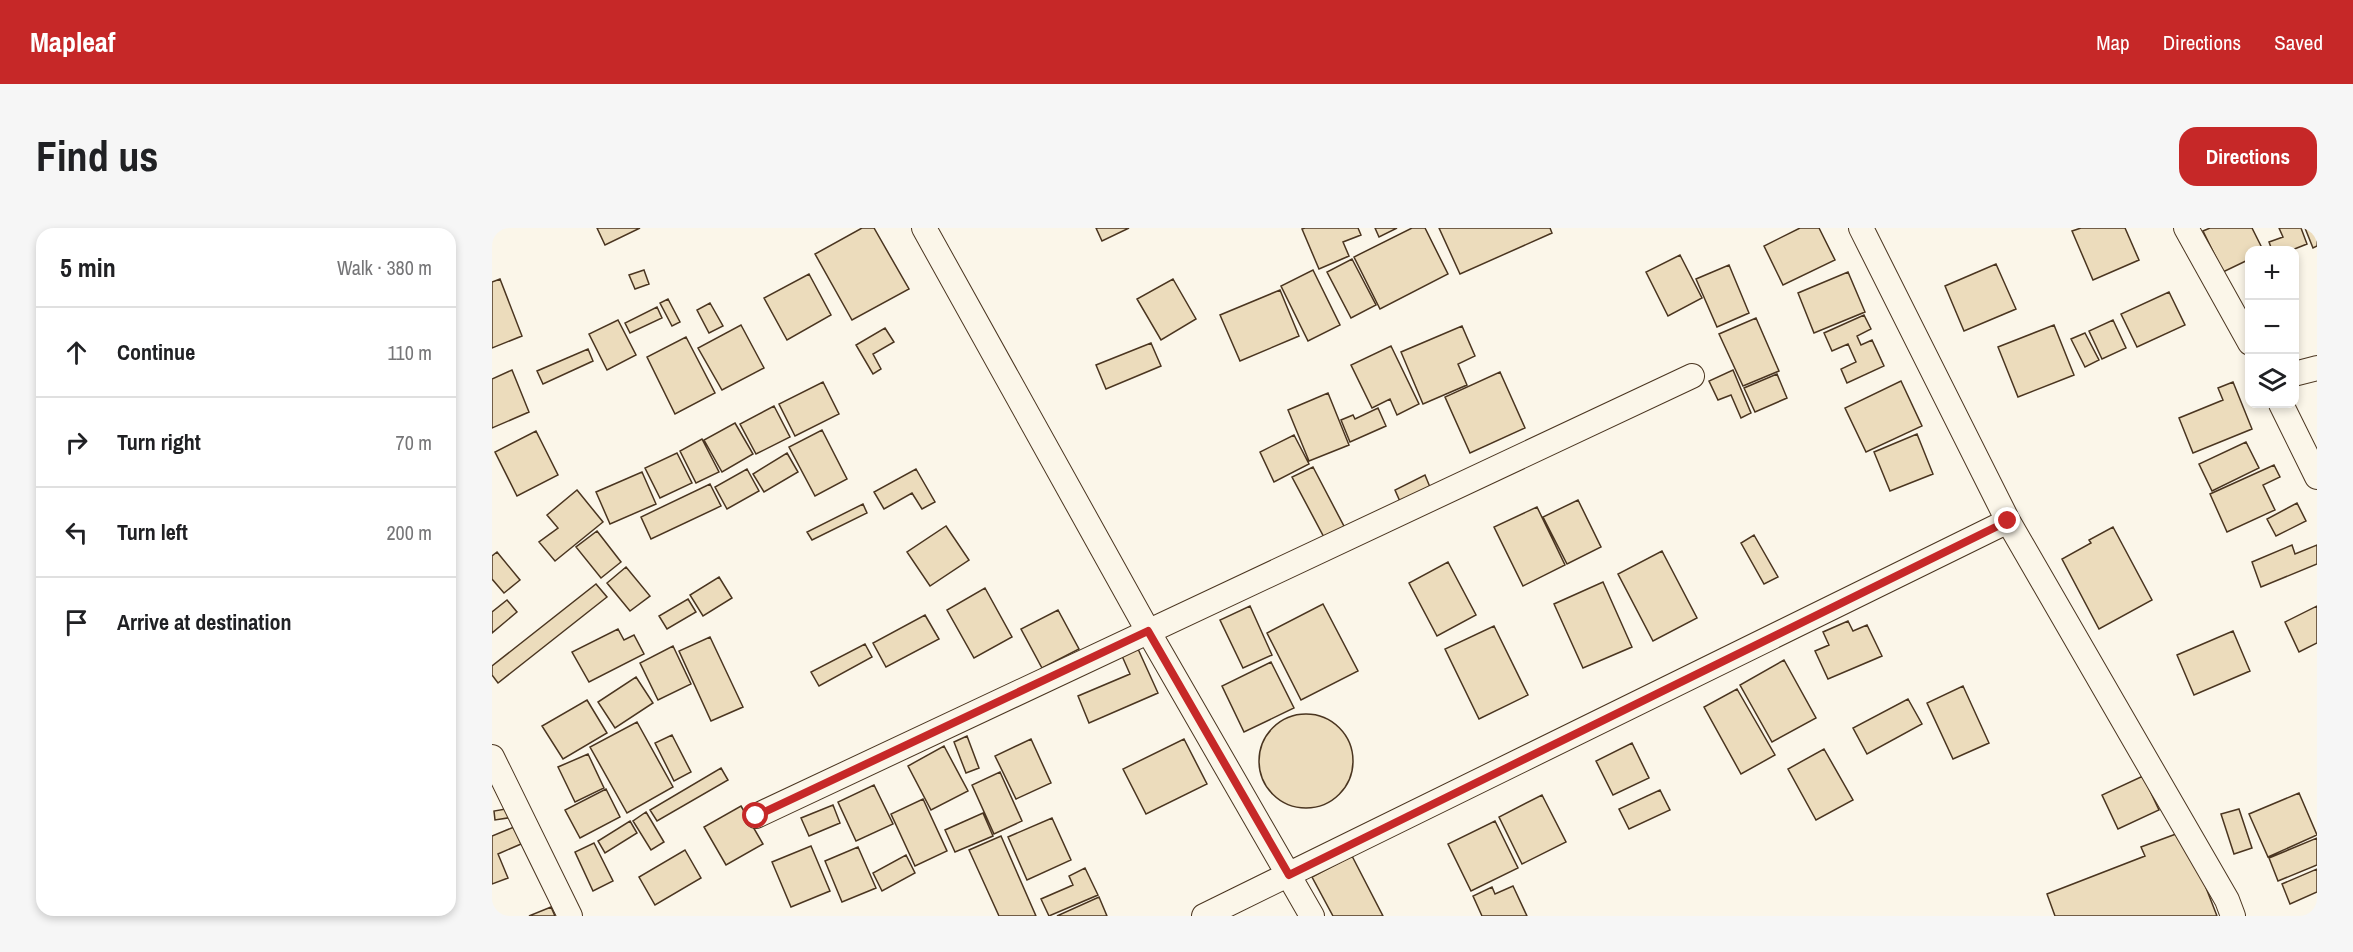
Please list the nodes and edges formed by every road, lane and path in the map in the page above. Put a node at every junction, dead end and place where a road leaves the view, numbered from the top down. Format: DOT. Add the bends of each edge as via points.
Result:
graph roads {
  1 [pos="924,228"];
  2 [pos="1861,228"];
  3 [pos="2186,228"];
  4 [pos="2245,334"];
  5 [pos="2317,368"];
  6 [pos="2299,373"];
  7 [pos="1692,376"];
  8 [pos="2283,408"];
  9 [pos="2317,477"];
  10 [pos="2008,521"];
  11 [pos="1148,631"];
  12 [pos="492,757"];
  13 [pos="756,816"];
  14 [pos="1289,875"];
  15 [pos="570,916"];
  16 [pos="1204,916"];
  17 [pos="1312,916"];
  18 [pos="2233,916"];
  1 -- 11 [label="street"];
  2 -- 10 [label="street"];
  3 -- 4 [label="street"];
  5 -- 6 [label="street"];
  7 -- 11 [label="street"];
  8 -- 9 [label="street"];
  10 -- 14 [label="street"];
  10 -- 18 [label="street"];
  11 -- 13 [label="street"];
  11 -- 14 [label="street"];
  12 -- 15 [label="street"];
  14 -- 16 [label="street"];
  14 -- 17 [label="street"];
}
